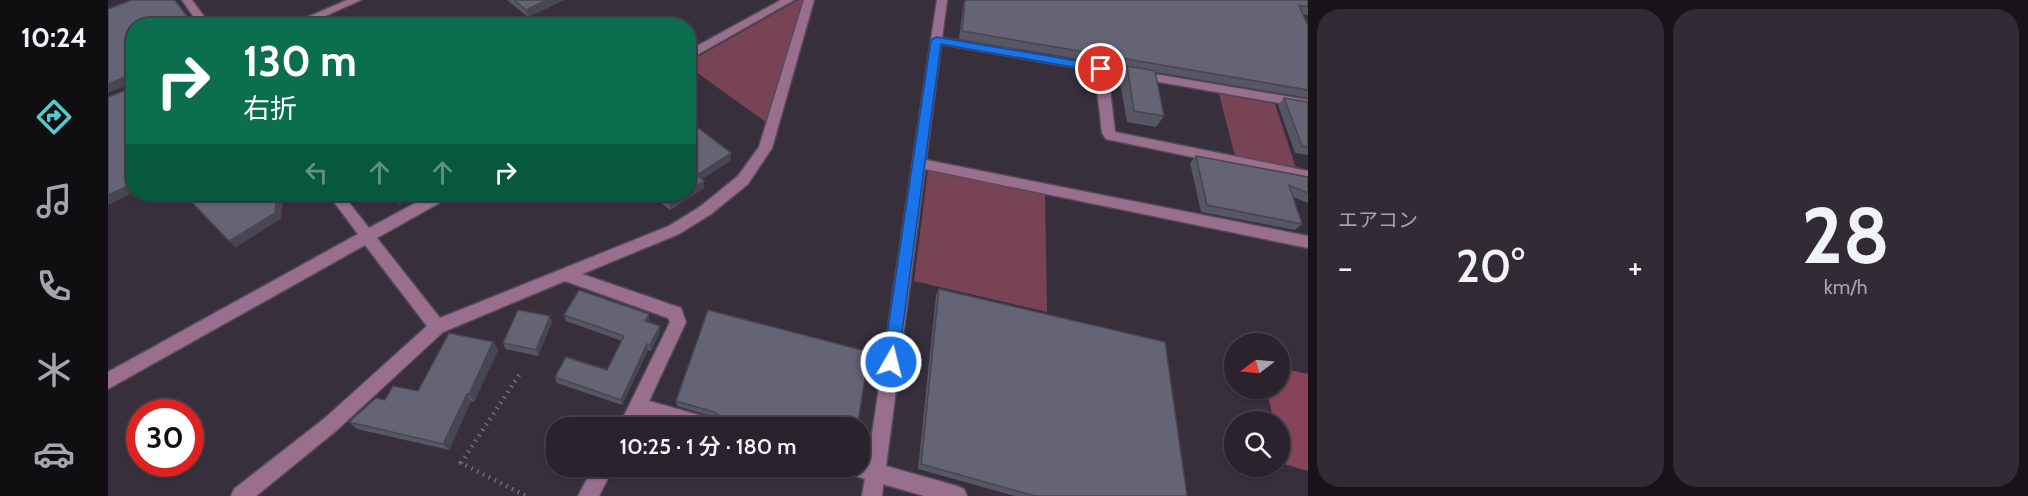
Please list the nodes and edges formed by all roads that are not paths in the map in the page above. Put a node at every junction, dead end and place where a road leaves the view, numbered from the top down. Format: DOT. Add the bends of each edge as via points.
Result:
graph roads {
  1 [pos="187,0"];
  2 [pos="356,0"];
  3 [pos="789,0"];
  4 [pos="809,0"];
  5 [pos="942,0"];
  6 [pos="200,18"];
  7 [pos="312,18"];
  8 [pos="936,40"];
  9 [pos="696,52"];
  10 [pos="1101,69"];
  11 [pos="1308,104"];
  12 [pos="919,163"];
  13 [pos="1308,176"];
  14 [pos="340,201"];
  15 [pos="430,201"];
  16 [pos="367,236"];
  17 [pos="1308,242"];
  18 [pos="565,275"];
  19 [pos="437,327"];
  20 [pos="108,381"];
  21 [pos="639,407"];
  22 [pos="633,417"];
  23 [pos="674,417"];
  24 [pos="870,471"];
  25 [pos="875,473"];
  26 [pos="599,477"];
  27 [pos="241,496"];
  28 [pos="588,496"];
  29 [pos="872,496"];
  30 [pos="957,496"];
  1 -- 6 [label="street"];
  2 -- 7 [label="street"];
  3 -- 9 [label="street"];
  4 -- 18 [label="street" via="765,148 743,180 674,230"];
  5 -- 8 [label="street"];
  8 -- 10 [label="street"];
  8 -- 12 [label="street"];
  10 -- 11 [label="street"];
  10 -- 13 [label="street" via="1111,136"];
  12 -- 17 [label="street"];
  12 -- 25 [label="street"];
  14 -- 16 [label="street"];
  15 -- 16 [label="street"];
  16 -- 19 [label="street"];
  16 -- 20 [label="street"];
  18 -- 19 [label="street"];
  18 -- 21 [label="street" via="675,313 678,322"];
  19 -- 27 [label="street" via="331,424"];
  21 -- 22 [label="street"];
  21 -- 23 [label="street"];
  24 -- 25 [label="street"];
  25 -- 29 [label="street"];
  25 -- 30 [label="street"];
  26 -- 28 [label="street"];
}
